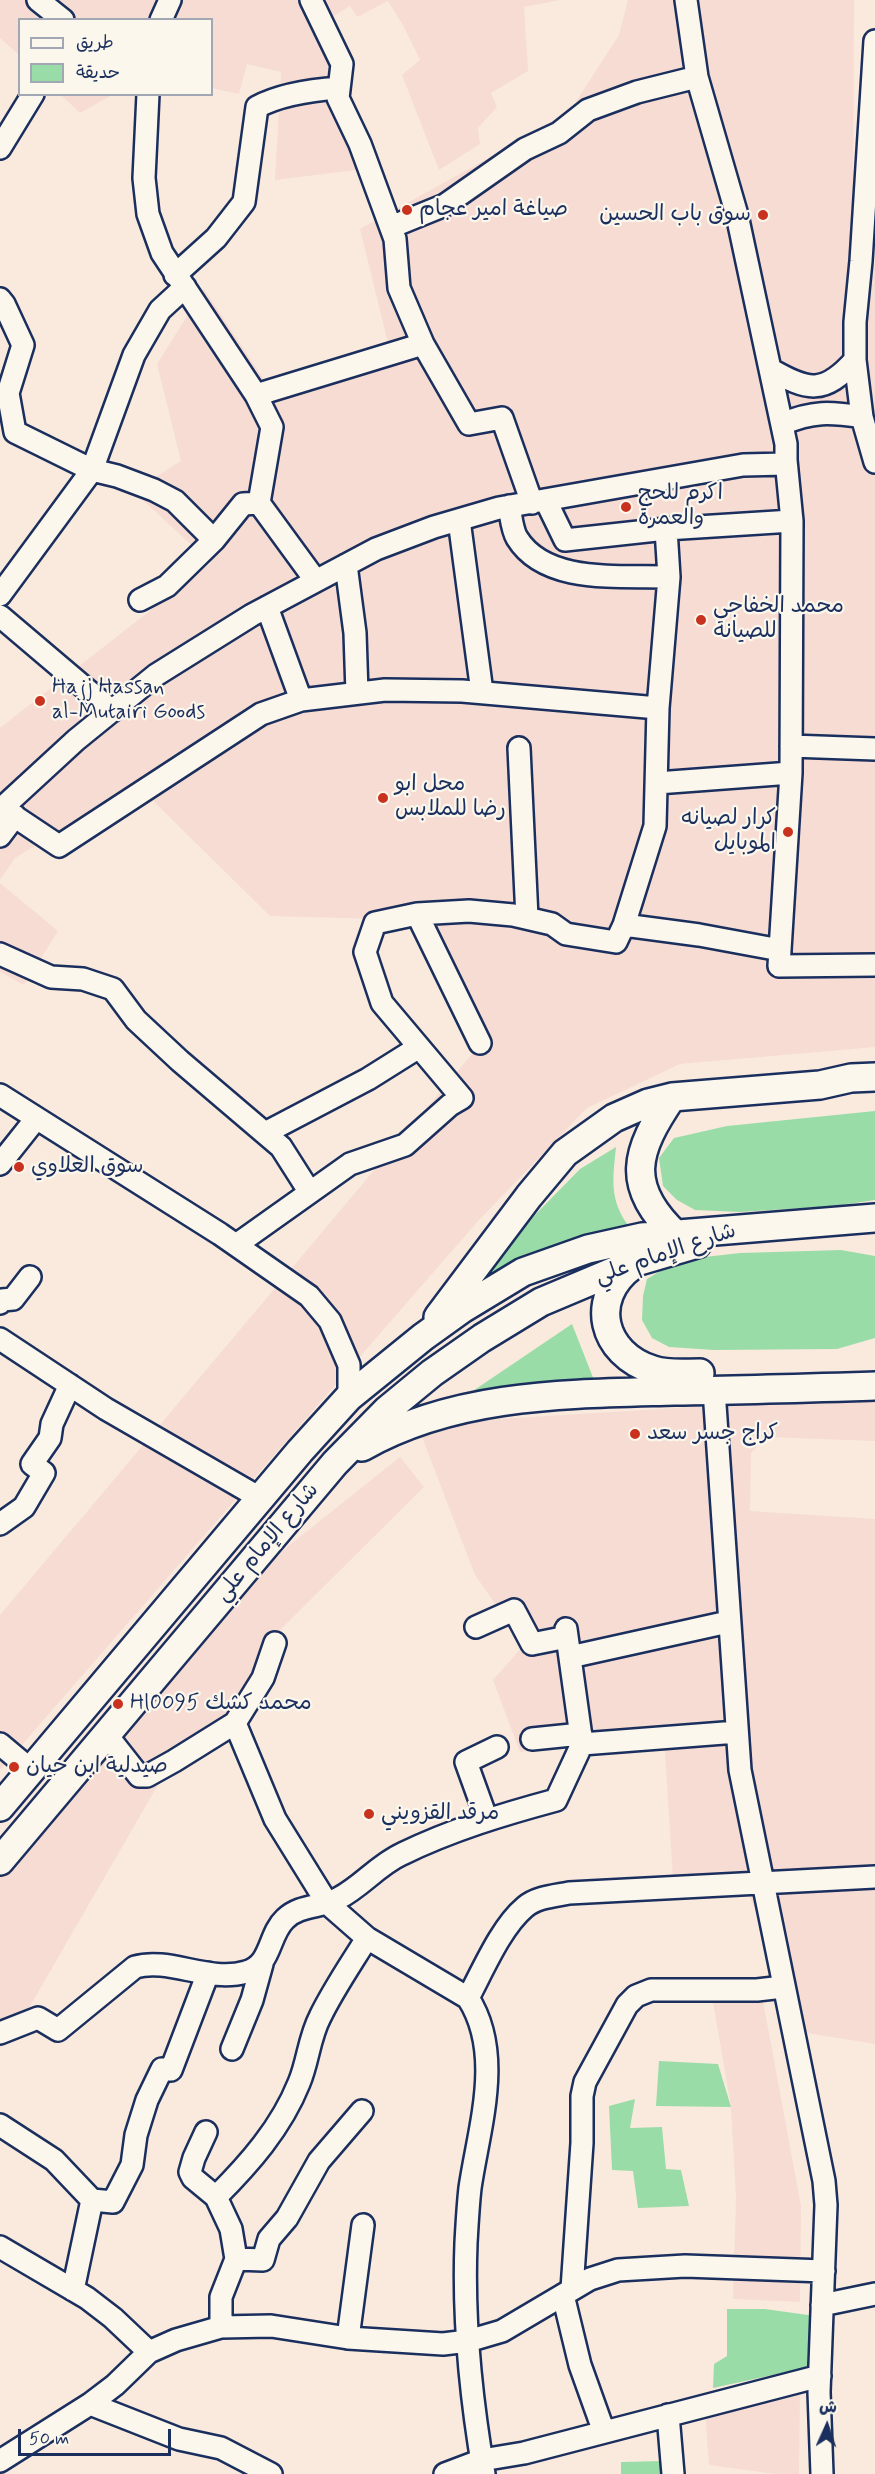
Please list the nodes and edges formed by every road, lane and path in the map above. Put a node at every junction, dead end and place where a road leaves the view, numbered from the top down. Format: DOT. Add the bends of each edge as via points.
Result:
graph roads {
  1 [pos="38,0"];
  2 [pos="170,0"];
  3 [pos="311,0"];
  4 [pos="686,0"];
  5 [pos="60,18"];
  6 [pos="163,18"];
  7 [pos="875,41"];
  8 [pos="697,77"];
  9 [pos="339,88"];
  10 [pos="32,96"];
  11 [pos="148,96"];
  12 [pos="0,148"];
  13 [pos="391,227"];
  14 [pos="180,281"];
  15 [pos="0,299"];
  16 [pos="423,344"];
  17 [pos="855,360"];
  18 [pos="770,369"];
  19 [pos="256,395"];
  20 [pos="862,417"];
  21 [pos="782,424"];
  22 [pos="7,436"];
  23 [pos="875,462"];
  24 [pos="786,464"];
  25 [pos="92,470"];
  26 [pos="259,502"];
  27 [pos="539,502"];
  28 [pos="509,506"];
  29 [pos="459,520"];
  30 [pos="792,521"];
  31 [pos="666,529"];
  32 [pos="214,540"];
  33 [pos="346,565"];
  34 [pos="669,577"];
  35 [pos="316,581"];
  36 [pos="0,596"];
  37 [pos="140,600"];
  38 [pos="267,607"];
  39 [pos="1,619"];
  40 [pos="482,692"];
  41 [pos="357,693"];
  42 [pos="301,699"];
  43 [pos="658,708"];
  44 [pos="112,711"];
  45 [pos="791,746"];
  46 [pos="519,748"];
  47 [pos="875,750"];
  48 [pos="791,773"];
  49 [pos="657,783"];
  50 [pos="6,811"];
  51 [pos="0,836"];
  52 [pos="417,914"];
  53 [pos="527,918"];
  54 [pos="620,934"];
  55 [pos="780,950"];
  56 [pos="0,954"];
  57 [pos="875,965"];
  58 [pos="480,1043"];
  59 [pos="419,1047"];
  60 [pos="875,1077"];
  61 [pos="820,1085"];
  62 [pos="875,1092"];
  63 [pos="0,1095"];
  64 [pos="672,1096"];
  65 [pos="36,1120"];
  66 [pos="265,1133"];
  67 [pos="0,1164"];
  68 [pos="309,1191"];
  69 [pos="875,1218"];
  70 [pos="747,1228"];
  71 [pos="676,1235"];
  72 [pos="237,1245"];
  73 [pos="636,1262"];
  74 [pos="30,1277"];
  75 [pos="0,1303"];
  76 [pos="423,1337"];
  77 [pos="0,1339"];
  78 [pos="875,1370"];
  79 [pos="70,1385"];
  80 [pos="875,1386"];
  81 [pos="714,1390"];
  82 [pos="349,1398"];
  83 [pos="300,1451"];
  84 [pos="330,1468"];
  85 [pos="260,1497"];
  86 [pos="0,1524"];
  87 [pos="728,1622"];
  88 [pos="476,1627"];
  89 [pos="568,1641"];
  90 [pos="275,1643"];
  91 [pos="236,1723"];
  92 [pos="737,1732"];
  93 [pos="106,1734"];
  94 [pos="532,1739"];
  95 [pos="582,1739"];
  96 [pos="0,1744"];
  97 [pos="497,1747"];
  98 [pos="31,1770"];
  99 [pos="0,1807"];
  100 [pos="487,1820"];
  101 [pos="0,1861"];
  102 [pos="875,1877"];
  103 [pos="762,1885"];
  104 [pos="327,1904"];
  105 [pos="367,1938"];
  106 [pos="262,1964"];
  107 [pos="208,1973"];
  108 [pos="783,1987"];
  109 [pos="468,1998"];
  110 [pos="0,2033"];
  111 [pos="232,2049"];
  112 [pos="362,2111"];
  113 [pos="0,2125"];
  114 [pos="206,2132"];
  115 [pos="216,2198"];
  116 [pos="93,2200"];
  117 [pos="363,2225"];
  118 [pos="0,2247"];
  119 [pos="236,2259"];
  120 [pos="824,2271"];
  121 [pos="73,2290"];
  122 [pos="567,2292"];
  123 [pos="875,2294"];
  124 [pos="822,2305"];
  125 [pos="221,2327"];
  126 [pos="348,2338"];
  127 [pos="468,2341"];
  128 [pos="149,2352"];
  129 [pos="820,2376"];
  130 [pos="90,2404"];
  131 [pos="668,2415"];
  132 [pos="604,2432"];
  133 [pos="0,2461"];
  134 [pos="483,2467"];
  135 [pos="271,2474"];
  136 [pos="445,2474"];
  137 [pos="673,2474"];
  138 [pos="822,2474"];
  1 -- 5 [label="street"];
  2 -- 6 [label="street"];
  3 -- 9 [label="street" via="342,64"];
  4 -- 8 [label="street"];
  7 -- 17 [label="street"];
  8 -- 13 [label="street" via="637,92 588,110 559,133 525,149 445,205"];
  8 -- 18 [label="street" via="736,215"];
  9 -- 13 [label="street" via="338,98"];
  9 -- 14 [label="street" via="272,99 256,107 244,202"];
  10 -- 12 [label="street"];
  11 -- 14 [label="street" via="144,178 148,214 162,253"];
  13 -- 16 [label="street" via="399,288"];
  14 -- 19 [label="street"];
  14 -- 25 [label="street" via="134,355"];
  15 -- 22 [label="street" via="23,345 8,393"];
  16 -- 19 [label="street"];
  16 -- 27 [label="street" via="469,424 502,418"];
  17 -- 18 [label="street" via="841,376 819,387 796,384"];
  17 -- 20 [label="street"];
  18 -- 21 [label="street"];
  19 -- 26 [label="street" via="272,426"];
  20 -- 21 [label="street" via="822,412"];
  20 -- 23 [label="street"];
  21 -- 24 [label="street"];
  22 -- 25 [label="street"];
  24 -- 27 [label="street" via="743,465"];
  24 -- 30 [label="street"];
  25 -- 32 [label="street" via="117,476 175,501"];
  25 -- 36 [label="street"];
  26 -- 32 [label="street" via="243,504"];
  26 -- 35 [label="street"];
  27 -- 28 [label="street"];
  27 -- 31 [label="street" via="565,540"];
  28 -- 29 [label="street"];
  28 -- 34 [label="street" via="516,537 531,555 549,566 570,573"];
  29 -- 33 [label="street" via="376,549"];
  29 -- 40 [label="street"];
  30 -- 31 [label="street"];
  30 -- 45 [label="street"];
  31 -- 34 [label="street"];
  32 -- 37 [label="street" via="167,586"];
  33 -- 35 [label="street"];
  33 -- 41 [label="street" via="355,633"];
  34 -- 43 [label="street"];
  35 -- 38 [label="street"];
  38 -- 42 [label="street"];
  38 -- 44 [label="street" via="156,675"];
  39 -- 44 [label="street"];
  40 -- 41 [label="street"];
  40 -- 43 [label="street"];
  41 -- 42 [label="street"];
  42 -- 50 [label="street" via="261,714 59,846"];
  43 -- 49 [label="street"];
  44 -- 50 [label="street"];
  45 -- 47 [label="street"];
  45 -- 48 [label="street"];
  46 -- 53 [label="street"];
  48 -- 49 [label="street"];
  48 -- 55 [label="street"];
  49 -- 54 [label="street" via="655,826"];
  50 -- 51 [label="street"];
  52 -- 53 [label="street" via="469,911"];
  52 -- 58 [label="street"];
  52 -- 59 [label="street" via="375,923 365,952 382,1003"];
  53 -- 54 [label="street" via="552,924 566,934"];
  54 -- 55 [label="street" via="699,935"];
  55 -- 57 [label="street" via="779,966"];
  56 -- 66 [label="street" via="51,977 83,979 112,989 136,1020 180,1062"];
  59 -- 66 [label="street" via="368,1079"];
  59 -- 68 [label="street" via="462,1098 405,1145 350,1164"];
  60 -- 61 [label="main road"];
  61 -- 62 [label="main road"];
  61 -- 64 [label="main road"];
  63 -- 65 [label="street"];
  64 -- 71 [label="main road" via="643,1147 640,1172 645,1196 658,1218"];
  64 -- 76 [label="main road" via="614,1118 565,1153"];
  65 -- 67 [label="street"];
  65 -- 72 [label="street"];
  66 -- 68 [label="street" via="281,1147"];
  68 -- 72 [label="street"];
  69 -- 70 [label="main road"];
  70 -- 71 [label="main road, شارع الإمام علي"];
  70 -- 73 [label="main road, شارع الإمام علي"];
  71 -- 76 [label="main road, شارع الإمام علي" via="642,1237 588,1249 523,1272"];
  72 -- 82 [label="street" via="309,1296 330,1321 349,1365"];
  73 -- 78 [label="main road" via="613,1286 606,1315 612,1339 623,1354 643,1366 665,1373"];
  73 -- 84 [label="main road, شارع الإمام علي" via="541,1302 482,1338 387,1410"];
  74 -- 75 [label="street" via="13,1299"];
  76 -- 82 [label="main road, شارع الإمام علي"];
  77 -- 79 [label="street"];
  79 -- 85 [label="street"];
  79 -- 86 [label="street" via="52,1424 50,1438 32,1464 44,1473 24,1507"];
  80 -- 81 [label="main road"];
  81 -- 84 [label="main road" via="542,1395 470,1408 412,1423 384,1435"];
  81 -- 87 [label="street"];
  82 -- 83 [label="main road, شارع الإمام علي"];
  83 -- 84 [label="main road"];
  83 -- 85 [label="main road, شارع الإمام علي"];
  84 -- 93 [label="main road, شارع الإمام علي"];
  85 -- 98 [label="main road, شارع الإمام علي"];
  87 -- 89 [label="street"];
  87 -- 92 [label="street"];
  88 -- 89 [label="street" via="514,1610 532,1644"];
  89 -- 95 [label="street"];
  90 -- 91 [label="street" via="263,1678"];
  91 -- 93 [label="street" via="147,1776 139,1776"];
  91 -- 104 [label="street" via="276,1819"];
  92 -- 95 [label="street"];
  92 -- 103 [label="street" via="740,1770"];
  93 -- 101 [label="main road, شارع الإمام علي"];
  94 -- 95 [label="street"];
  95 -- 100 [label="street" via="556,1800"];
  96 -- 98 [label="street"];
  97 -- 100 [label="street" via="466,1762"];
  98 -- 99 [label="main road, شارع الإمام علي"];
  100 -- 104 [label="street" via="401,1854"];
  102 -- 103 [label="street"];
  103 -- 108 [label="street"];
  103 -- 109 [label="street" via="543,1897 526,1906 510,1925"];
  104 -- 105 [label="street"];
  104 -- 106 [label="street" via="302,1908 284,1919"];
  105 -- 109 [label="street"];
  105 -- 115 [label="street" via="319,2018 301,2081 280,2121 246,2167"];
  106 -- 107 [label="street" via="246,1972"];
  106 -- 111 [label="street"];
  107 -- 110 [label="street" via="150,1962 135,1967 58,2030 38,2018"];
  107 -- 116 [label="street" via="171,2070 162,2069 147,2100 132,2165 113,2202"];
  108 -- 120 [label="street" via="824,2181"];
  108 -- 122 [label="street" via="651,1990 627,2005 585,2082 582,2096 582,2143"];
  109 -- 127 [label="street" via="485,2036 487,2062 467,2234"];
  112 -- 119 [label="street" via="319,2161 287,2218 269,2239 263,2260"];
  113 -- 116 [label="street" via="54,2160"];
  114 -- 115 [label="street" via="190,2172"];
  115 -- 119 [label="street" via="231,2229"];
  116 -- 121 [label="street"];
  117 -- 126 [label="street"];
  118 -- 121 [label="street"];
  119 -- 125 [label="street" via="221,2297"];
  120 -- 122 [label="street" via="686,2266 618,2270"];
  120 -- 124 [label="street"];
  121 -- 128 [label="street" via="113,2318"];
  122 -- 127 [label="street" via="502,2331"];
  122 -- 132 [label="street" via="580,2365"];
  123 -- 124 [label="street"];
  124 -- 129 [label="street"];
  125 -- 126 [label="street" via="271,2326"];
  125 -- 128 [label="street"];
  126 -- 127 [label="street" via="442,2344"];
  127 -- 134 [label="street"];
  128 -- 130 [label="street"];
  129 -- 131 [label="street"];
  129 -- 138 [label="street"];
  130 -- 133 [label="street"];
  130 -- 135 [label="street" via="178,2439 221,2448"];
  131 -- 132 [label="street"];
  131 -- 137 [label="street"];
  132 -- 134 [label="street"];
  134 -- 136 [label="street"];
}
